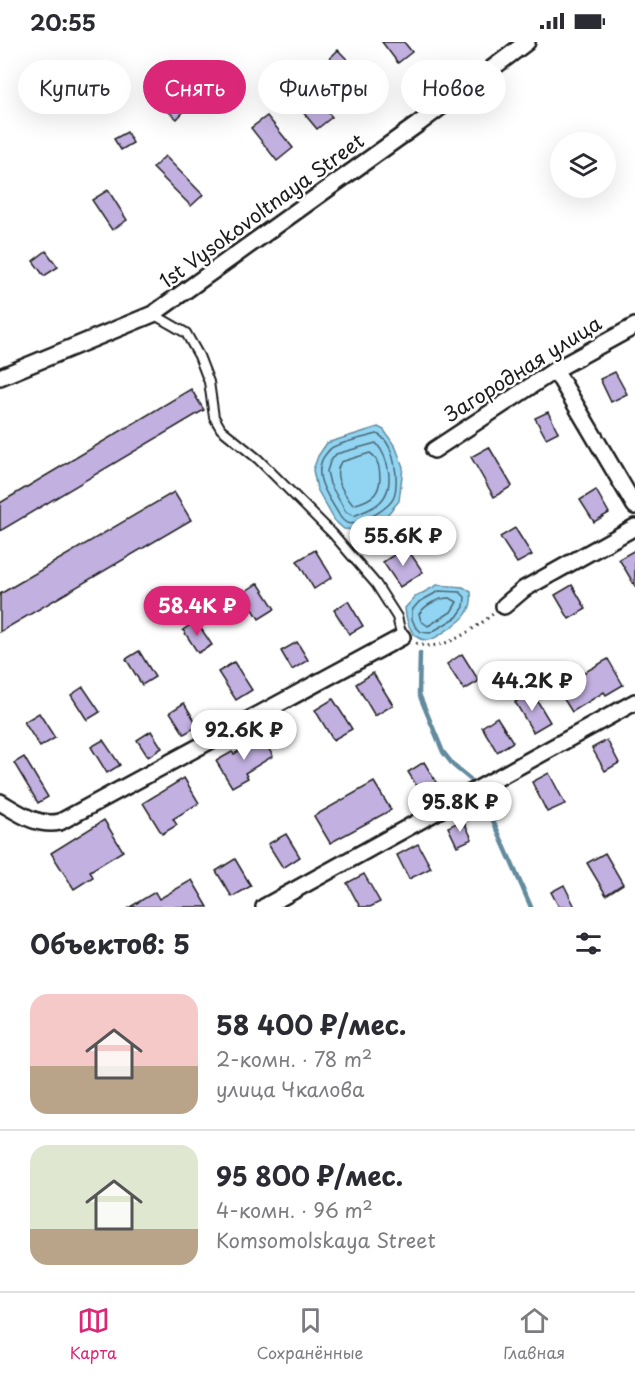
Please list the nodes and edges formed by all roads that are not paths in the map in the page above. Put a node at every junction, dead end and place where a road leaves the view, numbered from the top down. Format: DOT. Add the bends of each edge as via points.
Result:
graph roads {
  1 [pos="527,42"];
  2 [pos="153,314"];
  3 [pos="635,326"];
  4 [pos="555,370"];
  5 [pos="0,377"];
  6 [pos="434,450"];
  7 [pos="635,506"];
  8 [pos="635,527"];
  9 [pos="504,606"];
  10 [pos="402,637"];
  11 [pos="635,702"];
  12 [pos="0,802"];
  13 [pos="264,907"];
  1 -- 2 [label="street, 1st Vysokovoltnaya Street"];
  2 -- 5 [label="street, 1st Vysokovoltnaya Street"];
  2 -- 10 [label="lane" via="186,333 209,382 214,417 221,429 258,459 333,534 376,584 397,617"];
  3 -- 4 [label="street, Загородная улица"];
  4 -- 6 [label="street, Загородная улица"];
  4 -- 7 [label="street"];
  8 -- 9 [label="street" via="524,589"];
  10 -- 12 [label="street" via="60,822 45,824"];
  11 -- 13 [label="street"];
}
